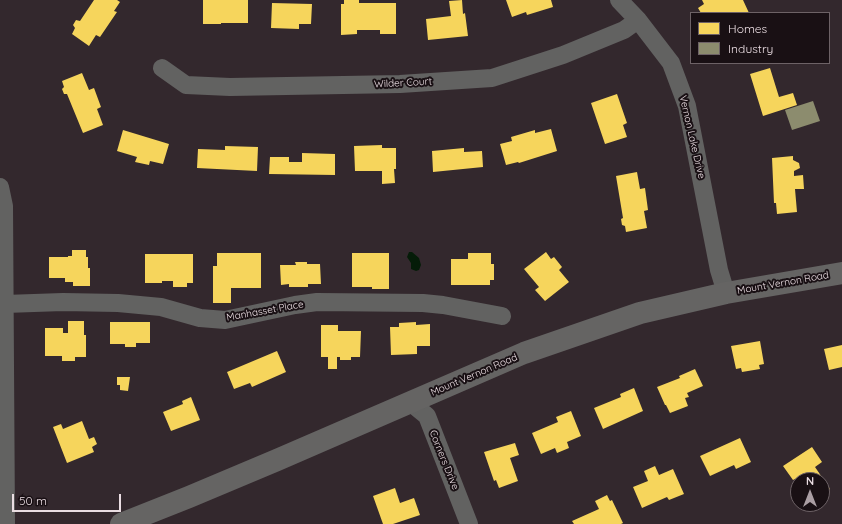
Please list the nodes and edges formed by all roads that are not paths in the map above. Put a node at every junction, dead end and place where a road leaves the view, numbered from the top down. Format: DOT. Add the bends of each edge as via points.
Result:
graph roads {
  1 [pos="619,0"];
  2 [pos="638,20"];
  3 [pos="162,68"];
  4 [pos="0,187"];
  5 [pos="842,273"];
  6 [pos="726,293"];
  7 [pos="5,304"];
  8 [pos="502,316"];
  9 [pos="410,402"];
  10 [pos="6,524"];
  11 [pos="121,524"];
  12 [pos="469,524"];
  1 -- 2 [label="street, Vernon Lake Drive"];
  2 -- 3 [label="street, Wilder Court" via="624,30 563,55 492,78 400,84 230,87 186,85"];
  2 -- 6 [label="street, Vernon Lake Drive" via="671,63 687,106 719,270"];
  4 -- 7 [label="street" via="4,206"];
  5 -- 6 [label="main road, Mount Vernon Road"];
  6 -- 9 [label="main road, Mount Vernon Road" via="640,313 539,348"];
  7 -- 8 [label="street, Manhasset Place" via="115,303 161,307 200,318 225,320 317,302 423,303 443,304"];
  7 -- 10 [label="street"];
  9 -- 11 [label="main road, Mount Vernon Road" via="195,495"];
  9 -- 12 [label="street, Corners Drive" via="427,416"];
}
